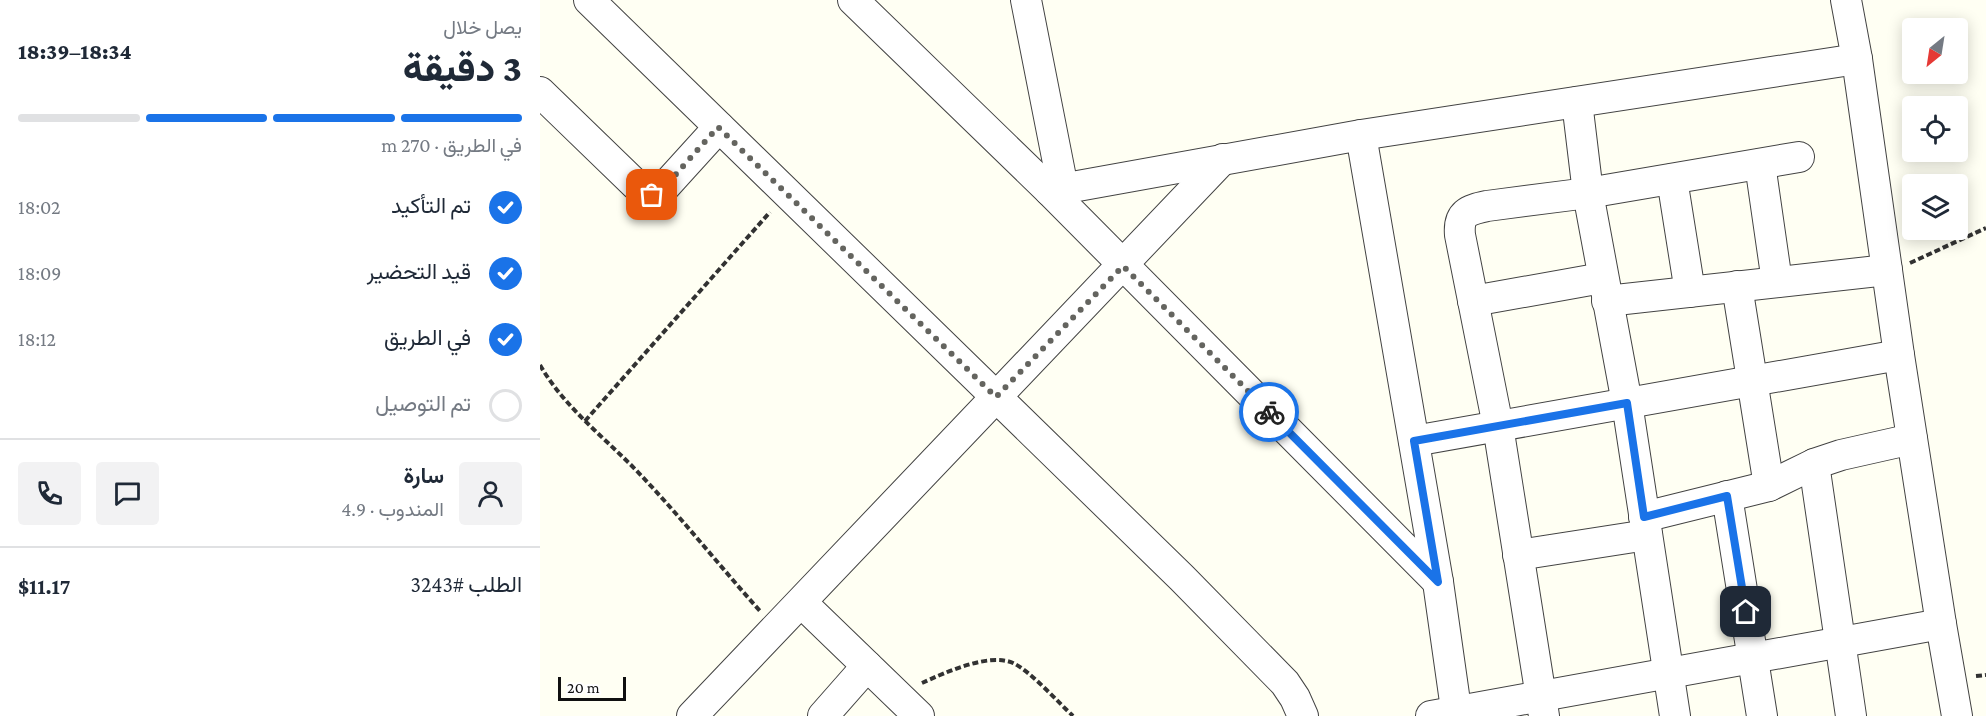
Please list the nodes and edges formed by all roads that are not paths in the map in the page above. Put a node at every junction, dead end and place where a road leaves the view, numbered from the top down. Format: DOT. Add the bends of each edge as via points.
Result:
graph roads {
  1 [pos="589,0"];
  2 [pos="853,0"];
  3 [pos="1026,0"];
  4 [pos="1846,0"];
  5 [pos="1857,59"];
  6 [pos="541,96"];
  7 [pos="1576,102"];
  8 [pos="718,127"];
  9 [pos="1361,135"];
  10 [pos="1799,157"];
  11 [pos="1223,159"];
  12 [pos="1760,164"];
  13 [pos="1672,179"];
  14 [pos="1056,190"];
  15 [pos="1588,193"];
  16 [pos="1123,266"];
  17 [pos="1887,270"];
  18 [pos="1777,282"];
  19 [pos="1737,286"];
  20 [pos="1604,289"];
  21 [pos="1690,292"];
  22 [pos="1473,301"];
  23 [pos="1899,355"];
  24 [pos="1752,381"];
  25 [pos="996,397"];
  26 [pos="1627,403"];
  27 [pos="1498,426"];
  28 [pos="1912,439"];
  29 [pos="1414,441"];
  30 [pos="1814,464"];
  31 [pos="1769,486"];
  32 [pos="1727,496"];
  33 [pos="1645,526"];
  34 [pos="1518,555"];
  35 [pos="1438,582"];
  36 [pos="802,603"];
  37 [pos="1941,624"];
  38 [pos="1840,642"];
  39 [pos="1754,658"];
  40 [pos="867,666"];
  41 [pos="1667,674"];
  42 [pos="1542,706"];
  43 [pos="708,711"];
  44 [pos="1448,714"];
  45 [pos="823,716"];
  46 [pos="919,716"];
  47 [pos="1303,716"];
  48 [pos="1675,716"];
  49 [pos="1762,716"];
  50 [pos="1851,716"];
  51 [pos="1957,716"];
  1 -- 8 [label="street"];
  2 -- 14 [label="street"];
  3 -- 14 [label="street"];
  4 -- 5 [label="street"];
  5 -- 7 [label="street"];
  5 -- 17 [label="street"];
  6 -- 8 [label="street" via="635,184 652,195 660,192"];
  7 -- 9 [label="street"];
  7 -- 15 [label="street"];
  8 -- 25 [label="street"];
  9 -- 11 [label="street"];
  9 -- 29 [label="street"];
  10 -- 12 [label="street"];
  11 -- 14 [label="street"];
  11 -- 16 [label="street"];
  12 -- 13 [label="street"];
  12 -- 18 [label="street"];
  13 -- 15 [label="street"];
  13 -- 21 [label="street"];
  14 -- 16 [label="street"];
  15 -- 20 [label="street"];
  15 -- 22 [label="street" via="1466,212 1460,228"];
  16 -- 25 [label="street"];
  16 -- 35 [label="street"];
  17 -- 18 [label="street"];
  17 -- 23 [label="street"];
  18 -- 19 [label="street"];
  19 -- 21 [label="street"];
  19 -- 24 [label="street"];
  20 -- 21 [label="street"];
  20 -- 22 [label="street"];
  20 -- 26 [label="street"];
  22 -- 27 [label="street"];
  23 -- 24 [label="street"];
  23 -- 28 [label="street"];
  24 -- 26 [label="street"];
  24 -- 31 [label="street"];
  25 -- 36 [label="street"];
  25 -- 47 [label="street" via="1285,683"];
  26 -- 27 [label="street"];
  26 -- 33 [label="street"];
  27 -- 29 [label="street"];
  27 -- 34 [label="street"];
  28 -- 30 [label="street"];
  28 -- 37 [label="street"];
  29 -- 35 [label="street"];
  30 -- 31 [label="street"];
  30 -- 38 [label="street"];
  31 -- 32 [label="street"];
  32 -- 33 [label="street"];
  32 -- 39 [label="street"];
  33 -- 34 [label="street"];
  33 -- 41 [label="street"];
  34 -- 42 [label="street"];
  35 -- 44 [label="street"];
  36 -- 40 [label="street"];
  36 -- 43 [label="street"];
  37 -- 38 [label="street"];
  37 -- 51 [label="street"];
  38 -- 39 [label="street"];
  38 -- 50 [label="street"];
  39 -- 41 [label="street"];
  39 -- 49 [label="street"];
  40 -- 45 [label="street"];
  40 -- 46 [label="street"];
  41 -- 42 [label="street"];
  41 -- 48 [label="street"];
  42 -- 44 [label="street"];
}
